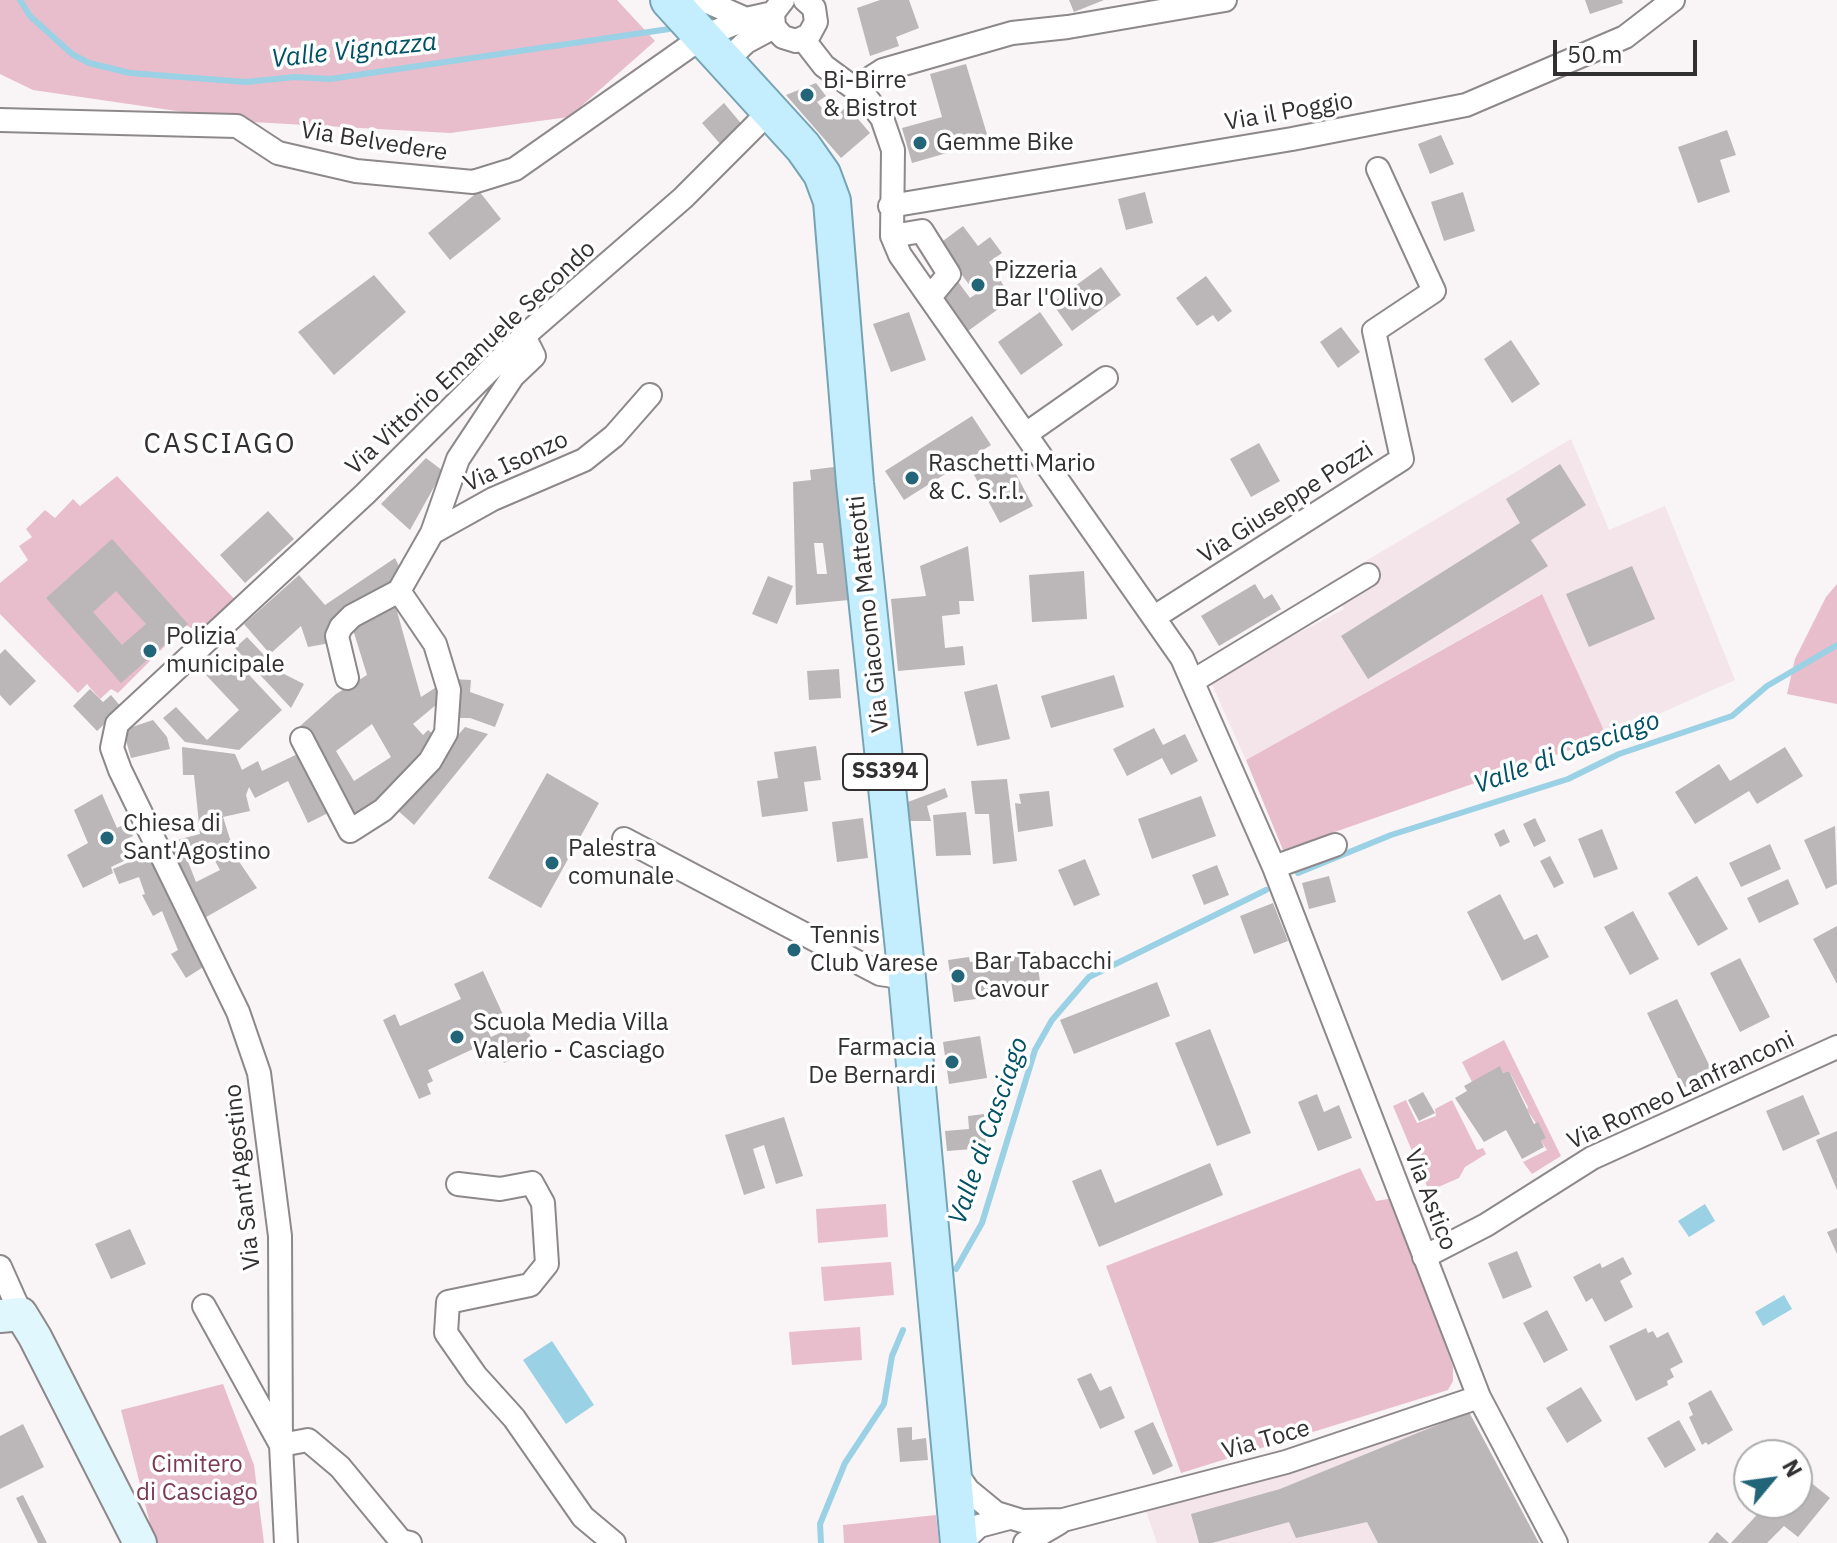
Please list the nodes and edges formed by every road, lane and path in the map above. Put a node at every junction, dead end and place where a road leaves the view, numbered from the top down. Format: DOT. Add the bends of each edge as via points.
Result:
graph roads {
  1 [pos="669,0"];
  2 [pos="703,0"];
  3 [pos="805,0"];
  4 [pos="1225,0"];
  5 [pos="1673,0"];
  6 [pos="777,13"];
  7 [pos="746,19"];
  8 [pos="803,39"];
  9 [pos="715,49"];
  10 [pos="855,88"];
  11 [pos="771,110"];
  12 [pos="0,120"];
  13 [pos="1378,169"];
  14 [pos="890,206"];
  15 [pos="892,236"];
  16 [pos="930,297"];
  17 [pos="524,336"];
  18 [pos="1106,378"];
  19 [pos="650,395"];
  20 [pos="1026,434"];
  21 [pos="432,533"];
  22 [pos="1368,575"];
  23 [pos="399,591"];
  24 [pos="1156,616"];
  25 [pos="347,678"];
  26 [pos="1193,681"];
  27 [pos="138,703"];
  28 [pos="302,739"];
  29 [pos="624,839"];
  30 [pos="1335,845"];
  31 [pos="1274,867"];
  32 [pos="907,978"];
  33 [pos="1837,1047"];
  34 [pos="458,1184"];
  35 [pos="1424,1257"];
  36 [pos="0,1267"];
  37 [pos="204,1306"];
  38 [pos="10,1315"];
  39 [pos="1479,1397"];
  40 [pos="281,1445"];
  41 [pos="952,1465"];
  42 [pos="1009,1518"];
  43 [pos="1063,1520"];
  44 [pos="960,1542"];
  45 [pos="140,1543"];
  46 [pos="286,1543"];
  47 [pos="410,1543"];
  48 [pos="614,1543"];
  49 [pos="1025,1543"];
  50 [pos="1556,1543"];
  1 -- 9 [label="main road, Via Giacomo Matteotti / SS394"];
  2 -- 7 [label="street"];
  3 -- 8 [label="street" via="814,8 816,22"];
  4 -- 10 [label="street" via="1012,33 883,70"];
  5 -- 14 [label="street, Via il Poggio" via="1625,37 1466,105"];
  6 -- 7 [label="street"];
  6 -- 8 [label="street" via="783,37"];
  6 -- 9 [label="street" via="746,42"];
  7 -- 9 [label="street"];
  8 -- 10 [label="street" via="824,66"];
  9 -- 11 [label="main road, Via Giacomo Matteotti / SS394"];
  9 -- 12 [label="street, Via Belvedere" via="515,169 473,182 356,171 278,153 237,126"];
  10 -- 14 [label="street" via="876,108 891,138"];
  11 -- 17 [label="street, Via Vittorio Emanuele Secondo" via="683,198"];
  11 -- 32 [label="main road, Via Giacomo Matteotti / SS394" via="822,174 832,201"];
  13 -- 24 [label="street, Via Giuseppe Pozzi" via="1434,291 1374,331 1402,459"];
  14 -- 15 [label="street"];
  15 -- 16 [label="street"];
  15 -- 16 [label="street" via="922,231 949,274"];
  16 -- 20 [label="street"];
  17 -- 21 [label="street" via="534,356 513,376 458,459"];
  17 -- 27 [label="street, Via Vittorio Emanuele Secondo" via="365,494"];
  18 -- 20 [label="street"];
  19 -- 21 [label="street, Via Isonzo" via="584,460 493,499"];
  20 -- 24 [label="street"];
  21 -- 23 [label="street"];
  22 -- 26 [label="street"];
  23 -- 25 [label="street" via="341,627 337,636"];
  23 -- 28 [label="street" via="435,644 449,690 446,733 430,761 383,810 350,831"];
  24 -- 26 [label="street"];
  26 -- 31 [label="street"];
  27 -- 40 [label="street, Via Sant'Agostino" via="117,724 112,748 238,1012 259,1073 280,1236"];
  29 -- 32 [label="street" via="880,974"];
  30 -- 31 [label="street"];
  31 -- 35 [label="street, Via Astico"];
  32 -- 41 [label="main road, Via Giacomo Matteotti / SS394"];
  33 -- 35 [label="street, Via Romeo Lanfranconi" via="1592,1158"];
  34 -- 48 [label="street" via="500,1189 532,1183 543,1203 547,1264 530,1285 448,1302 446,1333 583,1517"];
  35 -- 39 [label="street, Via Astico"];
  36 -- 38 [label="street"];
  37 -- 40 [label="street"];
  38 -- 45 [label="street"];
  39 -- 43 [label="street, Via Toce" via="1286,1462"];
  39 -- 50 [label="street, Via Astico"];
  40 -- 46 [label="street, Via Sant'Agostino"];
  40 -- 47 [label="street" via="308,1440 340,1467 401,1541"];
  41 -- 42 [label="street, Via Toce" via="975,1497"];
  41 -- 44 [label="main road, SS394"];
  42 -- 43 [label="street, Via Toce"];
  42 -- 44 [label="street, Via Toce" via="979,1526"];
  43 -- 49 [label="street, Via Toce"];
}
